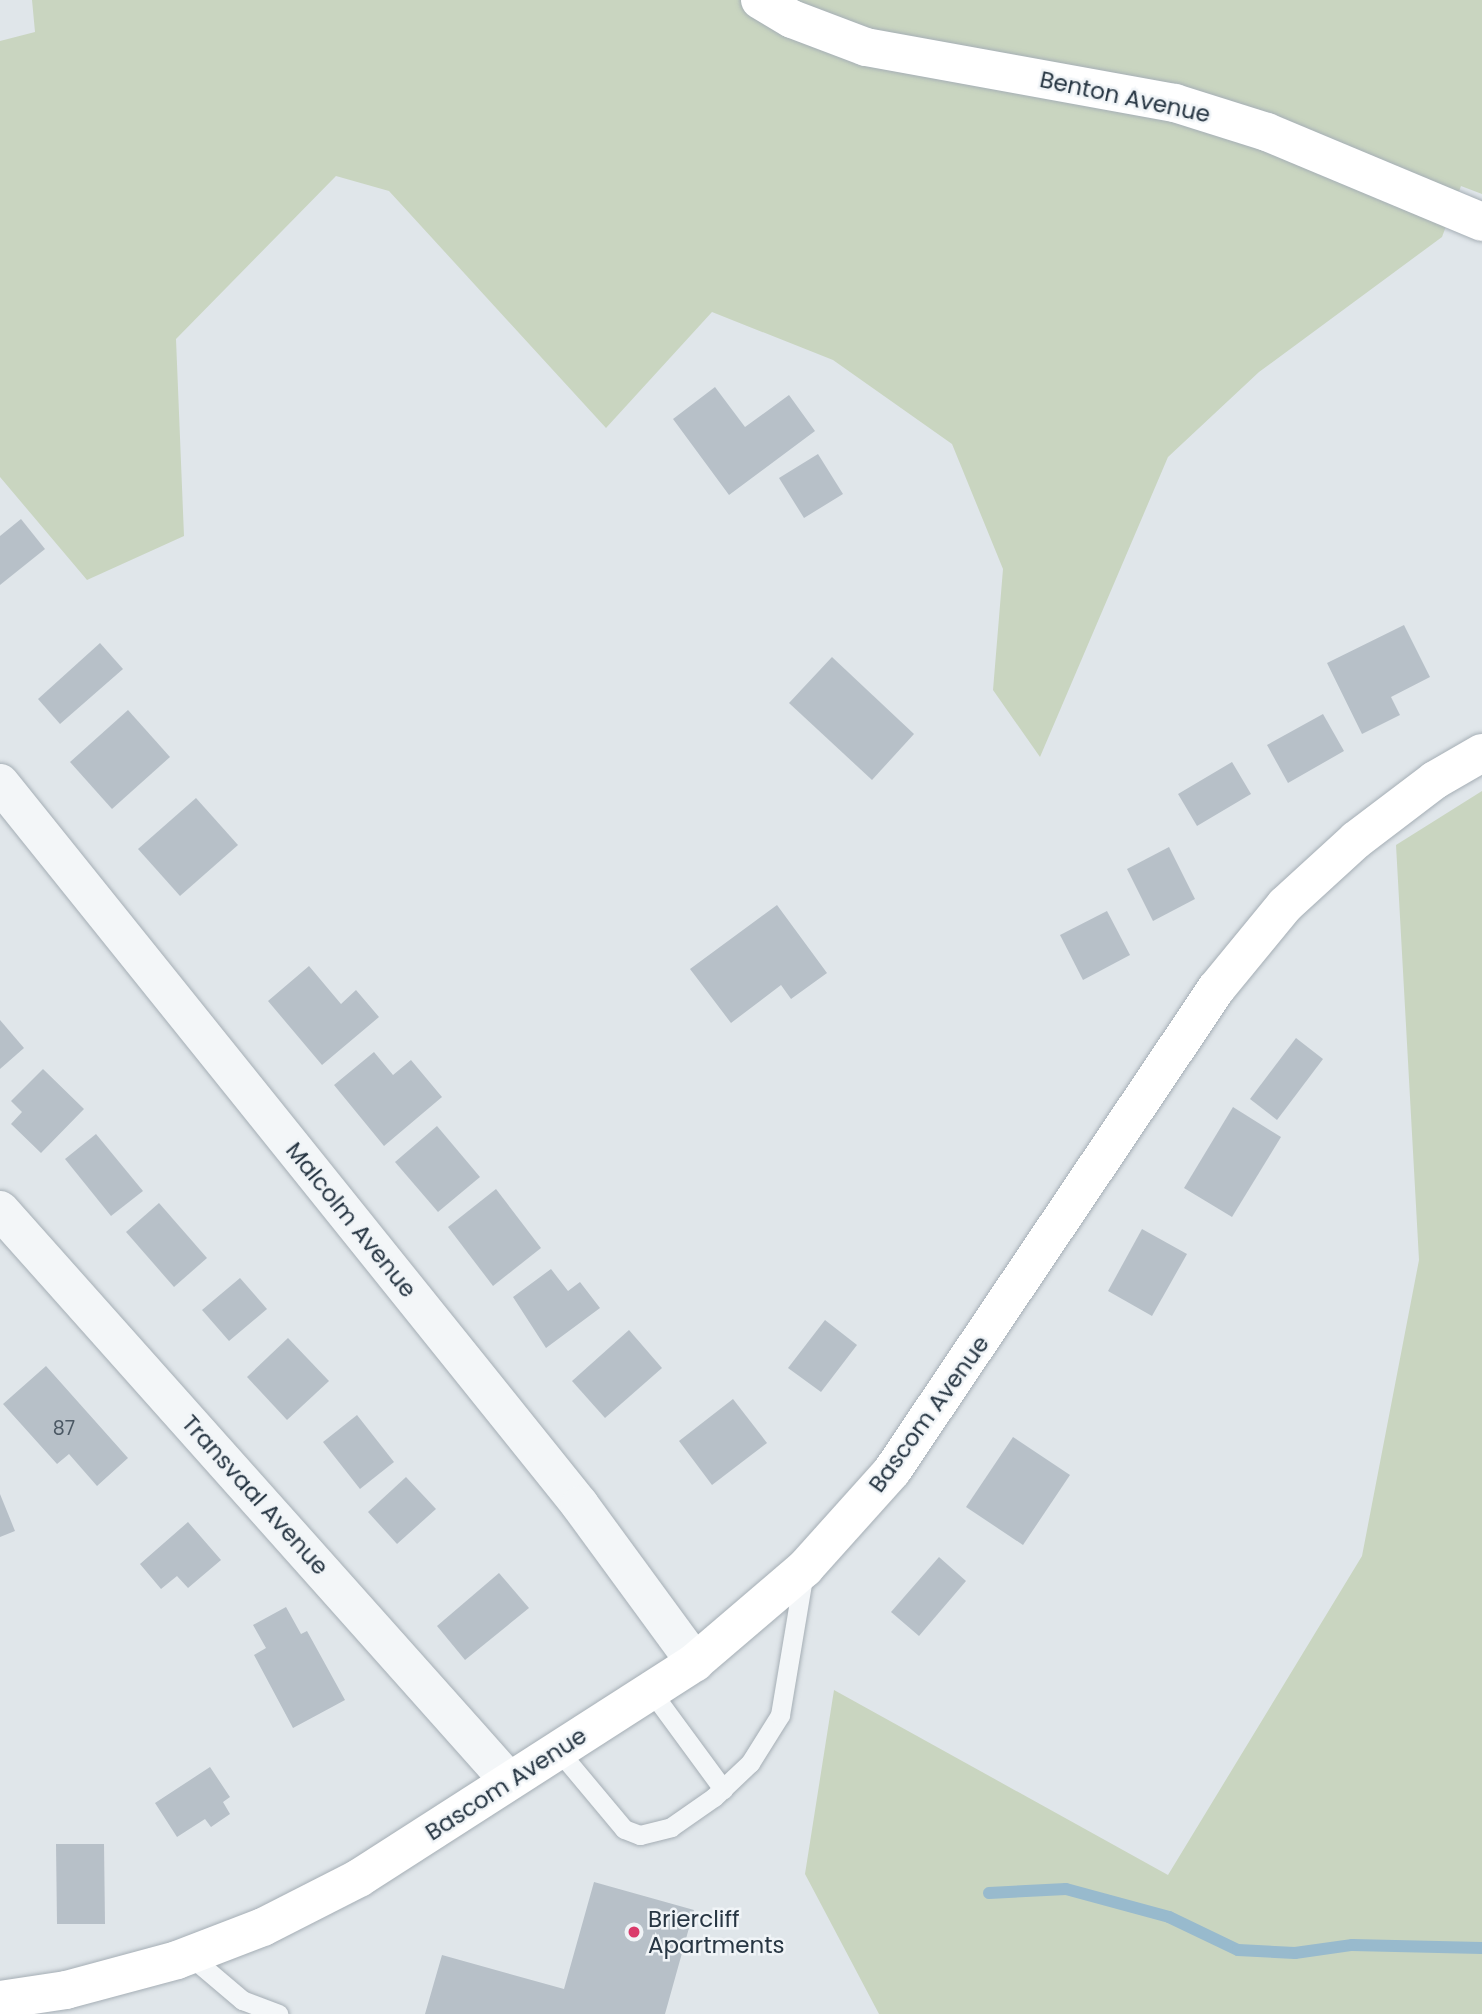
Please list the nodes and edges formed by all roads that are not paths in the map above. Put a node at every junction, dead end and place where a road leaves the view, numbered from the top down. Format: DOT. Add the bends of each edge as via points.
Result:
graph roads {
  1 [pos="760,0"];
  2 [pos="1482,222"];
  3 [pos="1482,753"];
  4 [pos="0,783"];
  5 [pos="0,1210"];
  6 [pos="805,1568"];
  7 [pos="695,1662"];
  8 [pos="652,1691"];
  9 [pos="558,1750"];
  10 [pos="509,1781"];
  11 [pos="723,1789"];
  12 [pos="189,1955"];
  13 [pos="0,2000"];
  14 [pos="278,2014"];
  1 -- 2 [label="main road, Benton Avenue" via="792,19 866,47 1175,103 1267,132"];
  3 -- 6 [label="main road, Bascom Avenue" via="1434,780 1356,840 1277,916 1216,989 892,1471"];
  4 -- 7 [label="street, Malcolm Avenue" via="580,1505"];
  5 -- 10 [label="street, Transvaal Avenue"];
  6 -- 7 [label="main road, Bascom Avenue"];
  6 -- 11 [label="lane" via="780,1715 766,1742"];
  7 -- 8 [label="main road, Bascom Avenue"];
  8 -- 9 [label="main road, Bascom Avenue"];
  8 -- 11 [label="lane"];
  9 -- 10 [label="main road, Bascom Avenue"];
  9 -- 11 [label="lane" via="624,1829 639,1835 671,1827"];
  10 -- 12 [label="main road, Bascom Avenue" via="359,1878 263,1927"];
  12 -- 13 [label="main road, Bascom Avenue" via="66,1990"];
  12 -- 14 [label="lane" via="242,2000"];
}
